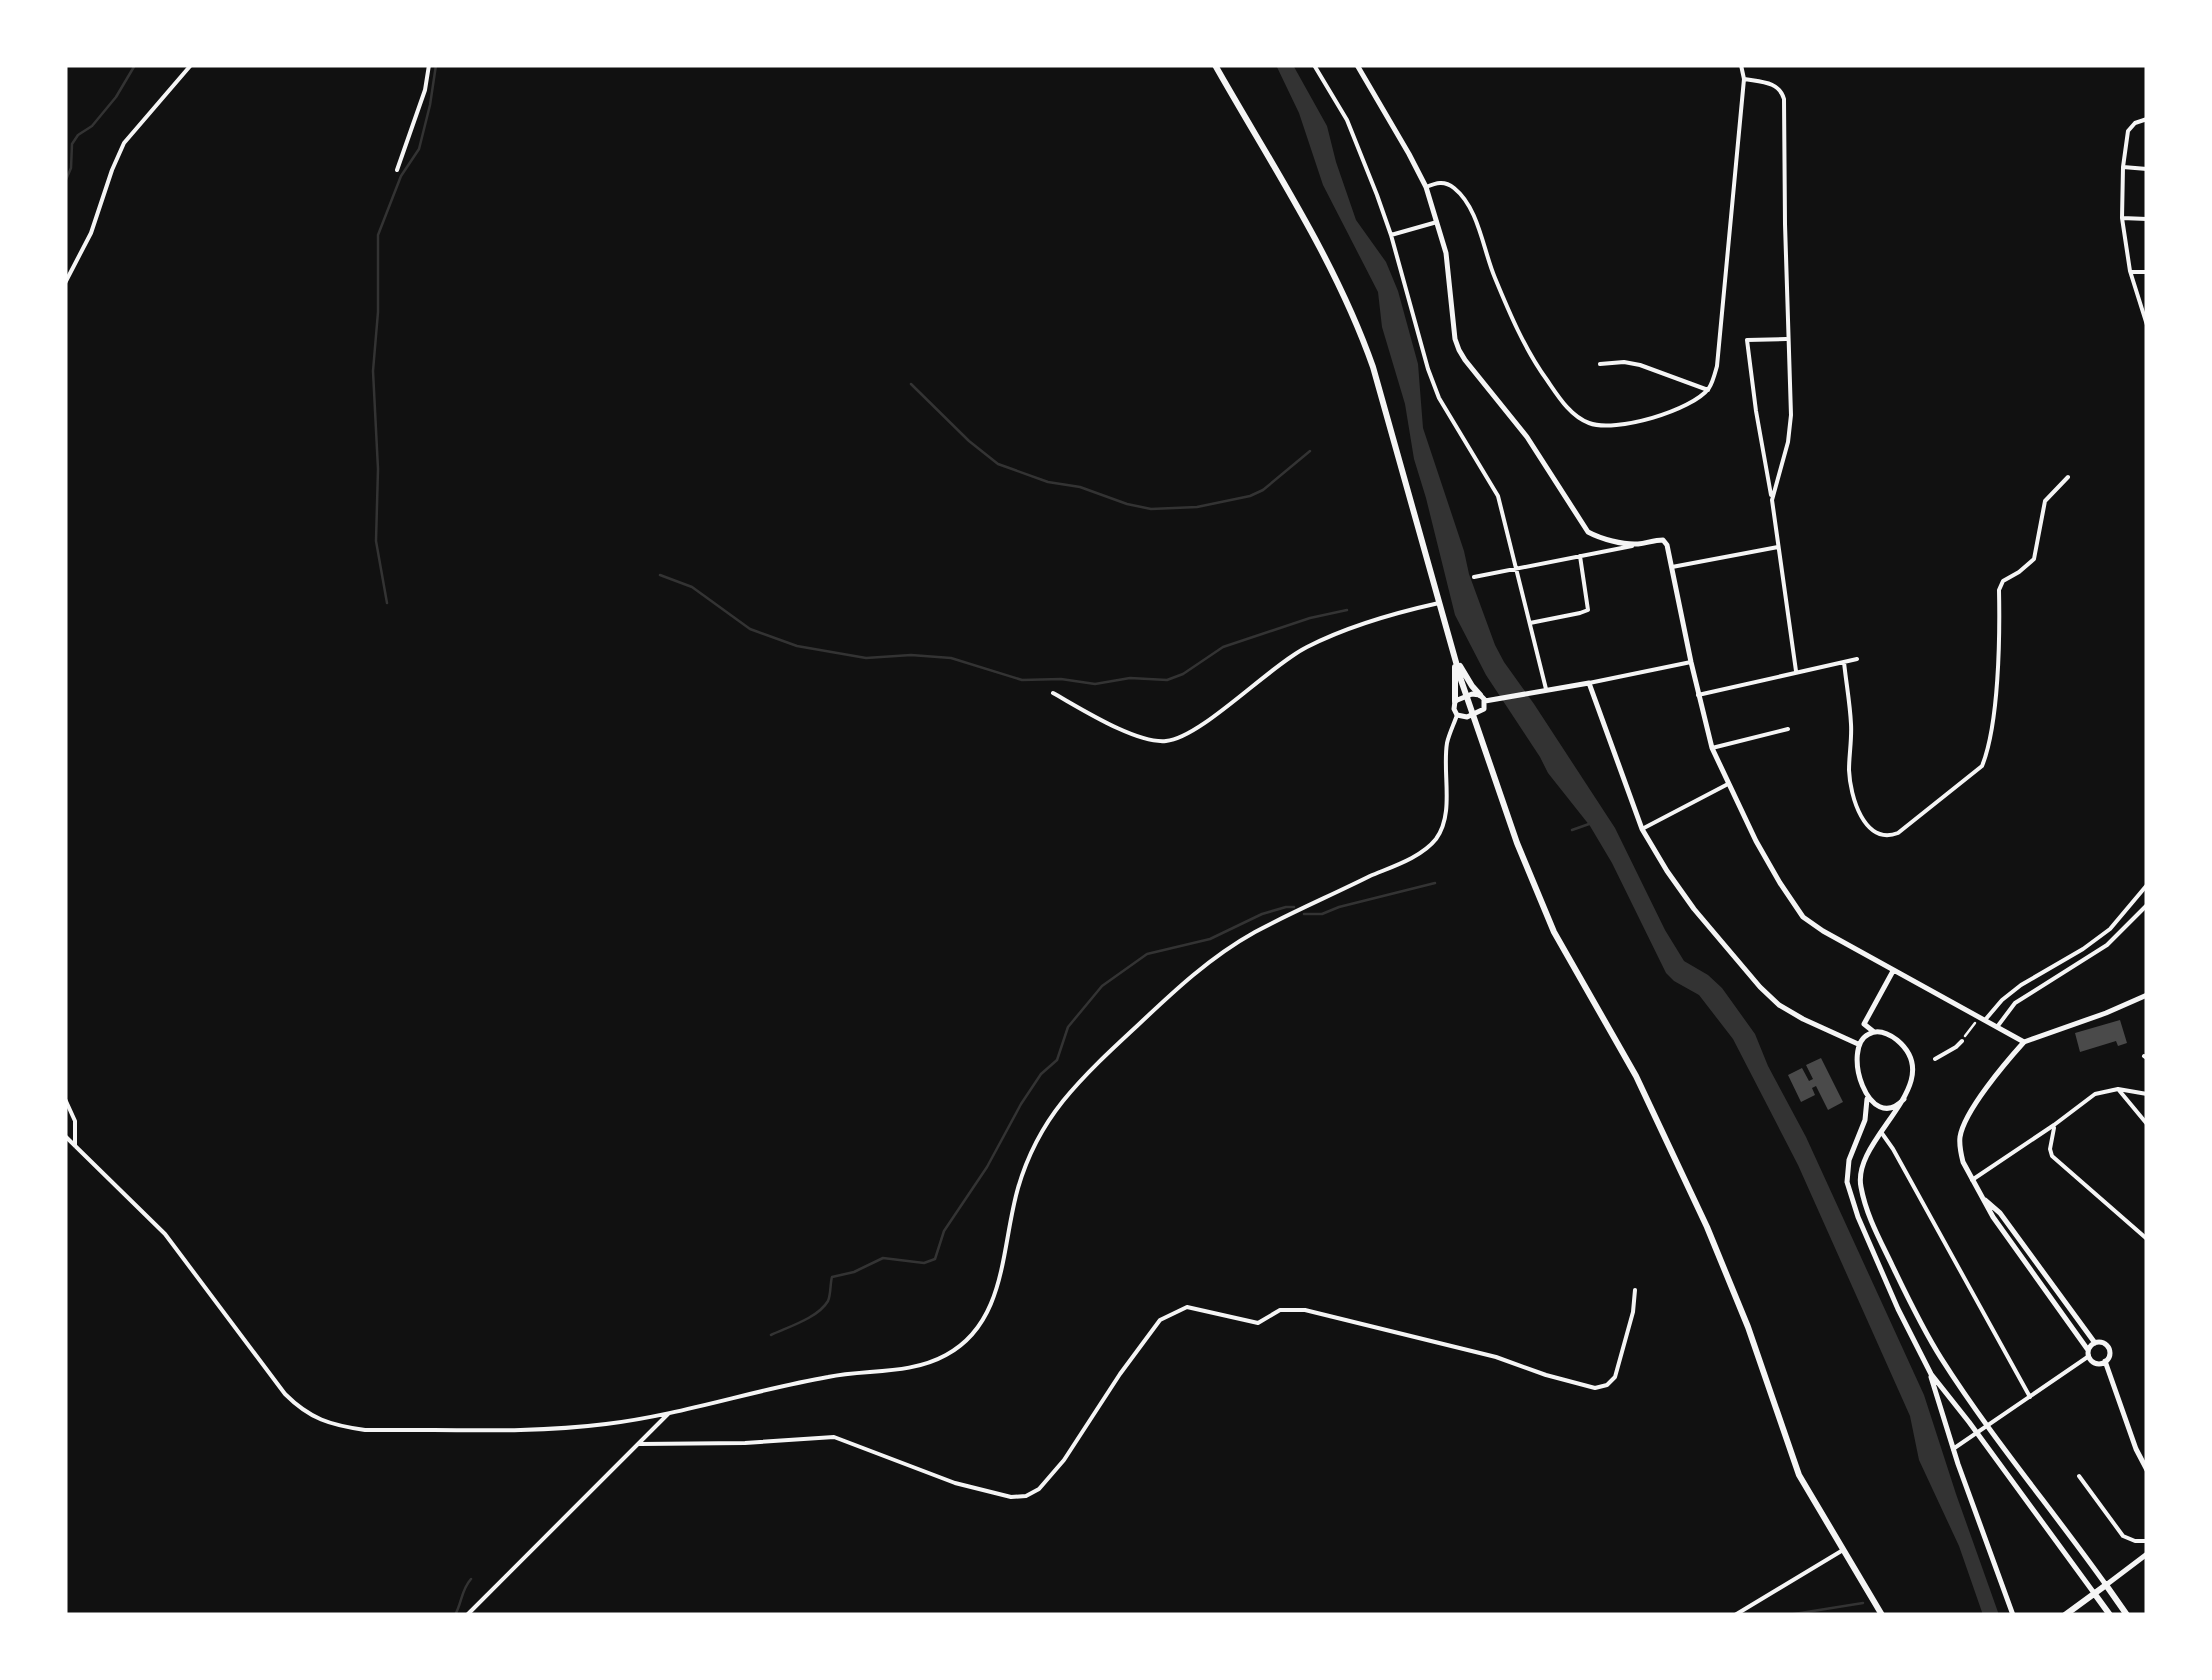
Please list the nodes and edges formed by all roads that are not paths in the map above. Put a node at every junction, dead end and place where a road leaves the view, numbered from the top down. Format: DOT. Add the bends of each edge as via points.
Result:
graph roads {
  1 [pos="190,65"];
  2 [pos="429,65"];
  3 [pos="1214,65"];
  4 [pos="1314,65"];
  5 [pos="1358,65"];
  6 [pos="1741,65"];
  7 [pos="1744,79"];
  8 [pos="2146,119"];
  9 [pos="2124,167"];
  10 [pos="397,170"];
  11 [pos="2147,170"];
  12 [pos="1426,187"];
  13 [pos="2122,218"];
  14 [pos="2147,220"];
  15 [pos="1437,222"];
  16 [pos="1391,234"];
  17 [pos="2130,272"];
  18 [pos="2147,272"];
  19 [pos="65,283"];
  20 [pos="2147,324"];
  21 [pos="1788,339"];
  22 [pos="1600,364"];
  23 [pos="1708,390"];
  24 [pos="2068,478"];
  25 [pos="1772,500"];
  26 [pos="1636,544"];
  27 [pos="1778,547"];
  28 [pos="1580,556"];
  29 [pos="1672,567"];
  30 [pos="1516,569"];
  31 [pos="1474,577"];
  32 [pos="1439,603"];
  33 [pos="1530,622"];
  34 [pos="1453,651"];
  35 [pos="1857,658"];
  36 [pos="1690,662"];
  37 [pos="1844,662"];
  38 [pos="1796,671"];
  39 [pos="1589,683"];
  40 [pos="1546,691"];
  41 [pos="1053,693"];
  42 [pos="1698,694"];
  43 [pos="1483,698"];
  44 [pos="1468,700"];
  45 [pos="1456,702"];
  46 [pos="1473,714"];
  47 [pos="1457,715"];
  48 [pos="1788,729"];
  49 [pos="1712,748"];
  50 [pos="1728,784"];
  51 [pos="1642,828"];
  52 [pos="2147,885"];
  53 [pos="2147,905"];
  54 [pos="1893,971"];
  55 [pos="2147,995"];
  56 [pos="1982,1019"];
  57 [pos="1997,1027"];
  58 [pos="1874,1032"];
  59 [pos="1962,1041"];
  60 [pos="2024,1042"];
  61 [pos="1858,1044"];
  62 [pos="1935,1059"];
  63 [pos="2118,1089"];
  64 [pos="2147,1094"];
  65 [pos="1867,1096"];
  66 [pos="65,1098"];
  67 [pos="1904,1099"];
  68 [pos="2147,1124"];
  69 [pos="2054,1125"];
  70 [pos="1881,1132"];
  71 [pos="65,1136"];
  72 [pos="75,1146"];
  73 [pos="1972,1180"];
  74 [pos="1983,1198"];
  75 [pos="2147,1238"];
  76 [pos="1635,1290"];
  77 [pos="2095,1343"];
  78 [pos="2088,1353"];
  79 [pos="2105,1362"];
  80 [pos="1931,1374"];
  81 [pos="2030,1397"];
  82 [pos="668,1414"];
  83 [pos="1988,1425"];
  84 [pos="1976,1434"];
  85 [pos="640,1444"];
  86 [pos="1953,1449"];
  87 [pos="2147,1470"];
  88 [pos="2079,1476"];
  89 [pos="2147,1541"];
  90 [pos="1843,1550"];
  91 [pos="2147,1554"];
  92 [pos="2106,1585"];
  93 [pos="2094,1594"];
  94 [pos="468,1615"];
  95 [pos="1735,1615"];
  96 [pos="1882,1615"];
  97 [pos="2013,1615"];
  98 [pos="2065,1615"];
  99 [pos="2110,1615"];
  100 [pos="2127,1615"];
  1 -- 19 [label="street" via="124,143"];
  2 -- 10 [label="street"];
  3 -- 32 [label="main road" via="1357,320"];
  4 -- 16 [label="street" via="1346,120"];
  5 -- 12 [label="street"];
  6 -- 7 [label="street"];
  7 -- 21 [label="street" via="1770,84 1784,99"];
  7 -- 23 [label="street" via="1718,356"];
  8 -- 9 [label="street" via="2128,131"];
  9 -- 11 [label="street"];
  9 -- 13 [label="street"];
  12 -- 15 [label="street"];
  12 -- 23 [label="street" via="1446,184 1469,207 1537,366 1580,418 1600,426 1627,424 1682,407"];
  13 -- 14 [label="street"];
  13 -- 17 [label="street"];
  15 -- 16 [label="street"];
  15 -- 26 [label="street" via="1455,340 1465,360 1527,437 1588,532"];
  16 -- 30 [label="street" via="1439,398 1498,496"];
  17 -- 18 [label="street"];
  17 -- 20 [label="street"];
  21 -- 25 [label="street" via="1791,429"];
  21 -- 25 [label="street" via="1747,340"];
  22 -- 23 [label="street" via="1640,364"];
  24 -- 37 [label="street" via="2045,501 2034,560 1999,590 1993,720 1982,766 1890,836 1868,828 1852,792"];
  25 -- 27 [label="street"];
  26 -- 28 [label="street"];
  26 -- 29 [label="street" via="1664,540"];
  27 -- 29 [label="street"];
  27 -- 38 [label="street"];
  28 -- 30 [label="street"];
  28 -- 33 [label="street" via="1588,610"];
  29 -- 36 [label="street"];
  30 -- 31 [label="street"];
  30 -- 33 [label="street"];
  32 -- 34 [label="main road"];
  32 -- 41 [label="street" via="1306,648 1203,724 1166,741 1128,733"];
  33 -- 40 [label="street"];
  34 -- 43 [label="main road"];
  34 -- 44 [label="main road"];
  34 -- 45 [label="main road"];
  35 -- 37 [label="street"];
  36 -- 39 [label="street"];
  36 -- 42 [label="street"];
  37 -- 38 [label="street"];
  38 -- 42 [label="street"];
  39 -- 40 [label="street"];
  39 -- 51 [label="street"];
  40 -- 43 [label="street"];
  42 -- 49 [label="street"];
  43 -- 44 [label="street"];
  43 -- 46 [label="street" via="1484,710"];
  44 -- 45 [label="street"];
  44 -- 46 [label="main road"];
  45 -- 47 [label="street"];
  46 -- 47 [label="street"];
  46 -- 90 [label="main road" via="1554,932 1656,1116 1748,1327 1799,1476"];
  47 -- 82 [label="street" via="1447,743 1446,812 1437,838 1410,858 1217,954 1062,1102 1018,1190 988,1311 959,1347 930,1362 756,1391"];
  48 -- 49 [label="street"];
  49 -- 50 [label="street"];
  50 -- 51 [label="street"];
  50 -- 54 [label="street" via="1801,914"];
  51 -- 61 [label="street" via="1694,908 1768,996"];
  52 -- 56 [label="street" via="2110,929 2021,985"];
  53 -- 57 [label="street" via="2107,946 2015,1004"];
  54 -- 56 [label="street"];
  54 -- 58 [label="street" via="1864,1024"];
  55 -- 60 [label="street"];
  56 -- 57 [label="street"];
  57 -- 60 [label="street"];
  58 -- 61 [label="street"];
  58 -- 67 [label="street" via="1896,1040 1909,1057 1912,1078"];
  59 -- 62 [label="street"];
  60 -- 73 [label="street" via="1962,1130 1961,1152"];
  61 -- 65 [label="street"];
  63 -- 64 [label="street"];
  63 -- 68 [label="street"];
  63 -- 69 [label="street" via="2095,1094"];
  65 -- 67 [label="street" via="1886,1108"];
  65 -- 80 [label="street" via="1849,1160 1849,1193"];
  66 -- 72 [label="street" via="77,1129"];
  67 -- 70 [label="street"];
  69 -- 73 [label="street"];
  69 -- 75 [label="street" via="2052,1156"];
  70 -- 81 [label="street"];
  70 -- 83 [label="street" via="1860,1170 1865,1205 1923,1328"];
  71 -- 72 [label="street"];
  72 -- 82 [label="street" via="164,1234 284,1394 312,1416 364,1430 556,1429"];
  73 -- 74 [label="street"];
  74 -- 77 [label="street"];
  74 -- 78 [label="street"];
  76 -- 85 [label="street" via="1615,1377 1595,1388 1306,1310 1280,1310 1258,1323 1187,1306 1160,1320 1064,1460 1026,1496 955,1483 834,1437"];
  77 -- 78 [label="street"];
  77 -- 79 [label="street" via="2107,1346"];
  78 -- 79 [label="street"];
  78 -- 81 [label="street"];
  79 -- 87 [label="street"];
  80 -- 84 [label="street"];
  80 -- 86 [label="street"];
  81 -- 83 [label="street"];
  82 -- 85 [label="street"];
  83 -- 84 [label="street"];
  83 -- 92 [label="street"];
  84 -- 86 [label="street"];
  84 -- 93 [label="street"];
  85 -- 94 [label="street"];
  86 -- 97 [label="street"];
  88 -- 89 [label="street" via="2124,1536"];
  90 -- 95 [label="street"];
  90 -- 96 [label="main road"];
  91 -- 92 [label="street"];
  92 -- 93 [label="main road"];
  92 -- 100 [label="main road"];
  93 -- 98 [label="main road"];
  93 -- 99 [label="main road"];
}
